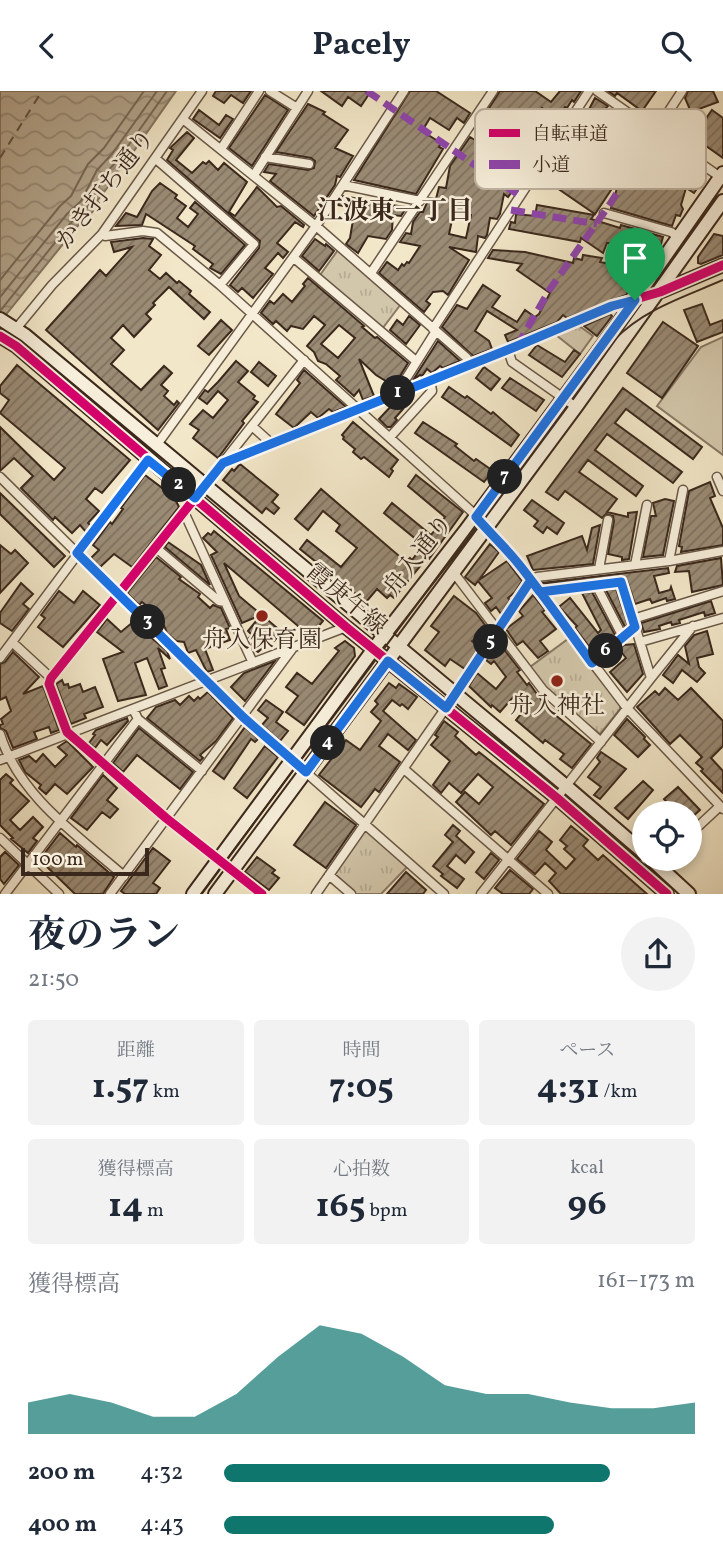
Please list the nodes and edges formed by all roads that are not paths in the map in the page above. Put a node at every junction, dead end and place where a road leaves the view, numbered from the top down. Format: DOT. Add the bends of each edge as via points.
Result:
graph roads {
  1 [pos="202,91"];
  2 [pos="259,91"];
  3 [pos="270,91"];
  4 [pos="308,91"];
  5 [pos="404,91"];
  6 [pos="493,91"];
  7 [pos="589,91"];
  8 [pos="597,91"];
  9 [pos="682,91"];
  10 [pos="297,109"];
  11 [pos="481,109"];
  12 [pos="577,109"];
  13 [pos="624,109"];
  14 [pos="670,109"];
  15 [pos="475,118"];
  16 [pos="184,120"];
  17 [pos="221,149"];
  18 [pos="265,157"];
  19 [pos="156,159"];
  20 [pos="309,164"];
  21 [pos="706,166"];
  22 [pos="254,175"];
  23 [pos="722,177"];
  24 [pos="343,185"];
  25 [pos="525,189"];
  26 [pos="420,201"];
  27 [pos="723,201"];
  28 [pos="604,213"];
  29 [pos="316,226"];
  30 [pos="102,235"];
  31 [pos="679,237"];
  32 [pos="294,258"];
  33 [pos="723,265"];
  34 [pos="371,273"];
  35 [pos="220,285"];
  36 [pos="660,292"];
  37 [pos="635,300"];
  38 [pos="253,315"];
  39 [pos="1,320"];
  40 [pos="16,329"];
  41 [pos="434,330"];
  42 [pos="2,341"];
  43 [pos="508,350"];
  44 [pos="304,360"];
  45 [pos="416,361"];
  46 [pos="469,364"];
  47 [pos="430,379"];
  48 [pos="397,393"];
  49 [pos="563,398"];
  50 [pos="576,407"];
  51 [pos="359,409"];
  52 [pos="252,426"];
  53 [pos="390,437"];
  54 [pos="272,443"];
  55 [pos="156,446"];
  56 [pos="148,460"];
  57 [pos="223,463"];
  58 [pos="0,477"];
  59 [pos="718,477"];
  60 [pos="204,486"];
  61 [pos="683,490"];
  62 [pos="723,491"];
  63 [pos="195,498"];
  64 [pos="647,505"];
  65 [pos="184,512"];
  66 [pos="476,517"];
  67 [pos="608,520"];
  68 [pos="486,529"];
  69 [pos="155,547"];
  70 [pos="723,551"];
  71 [pos="77,553"];
  72 [pos="669,561"];
  73 [pos="635,565"];
  74 [pos="599,569"];
  75 [pos="454,573"];
  76 [pos="531,580"];
  77 [pos="596,585"];
  78 [pos="723,591"];
  79 [pos="540,592"];
  80 [pos="118,593"];
  81 [pos="225,602"];
  82 [pos="723,618"];
  83 [pos="634,623"];
  84 [pos="693,626"];
  85 [pos="346,627"];
  86 [pos="499,630"];
  87 [pos="384,635"];
  88 [pos="623,637"];
  89 [pos="12,642"];
  90 [pos="640,642"];
  91 [pos="399,647"];
  92 [pos="293,648"];
  93 [pos="374,649"];
  94 [pos="0,658"];
  95 [pos="388,661"];
  96 [pos="253,663"];
  97 [pos="592,663"];
  98 [pos="51,678"];
  99 [pos="651,678"];
  100 [pos="208,681"];
  101 [pos="455,695"];
  102 [pos="446,708"];
  103 [pos="627,708"];
  104 [pos="133,709"];
  105 [pos="243,717"];
  106 [pos="138,719"];
  107 [pos="68,732"];
  108 [pos="0,734"];
  109 [pos="601,742"];
  110 [pos="4,759"];
  111 [pos="292,760"];
  112 [pos="103,765"];
  113 [pos="404,769"];
  114 [pos="202,771"];
  115 [pos="306,772"];
  116 [pos="566,786"];
  117 [pos="557,798"];
  118 [pos="721,808"];
  119 [pos="166,818"];
  120 [pos="61,821"];
  121 [pos="366,822"];
  122 [pos="702,824"];
  123 [pos="0,838"];
  124 [pos="632,843"];
  125 [pos="218,860"];
  126 [pos="509,860"];
  127 [pos="27,864"];
  128 [pos="233,871"];
  129 [pos="648,871"];
  130 [pos="666,871"];
  131 [pos="329,875"];
  132 [pos="645,875"];
  133 [pos="124,876"];
  134 [pos="5,894"];
  135 [pos="58,894"];
  136 [pos="110,894"];
  137 [pos="193,894"];
  138 [pos="215,894"];
  139 [pos="262,894"];
  140 [pos="316,894"];
  141 [pos="351,894"];
  142 [pos="444,894"];
  143 [pos="481,894"];
  144 [pos="548,894"];
  145 [pos="667,894"];
  146 [pos="689,894"];
  1 -- 16 [label="street, かき打ち通り"];
  2 -- 17 [label="street"];
  3 -- 10 [label="street"];
  4 -- 10 [label="street"];
  5 -- 24 [label="street"];
  6 -- 11 [label="street"];
  7 -- 12 [label="street"];
  8 -- 13 [label="street"];
  9 -- 14 [label="street"];
  10 -- 18 [label="street"];
  15 -- 26 [label="street"];
  16 -- 17 [label="street"];
  16 -- 19 [label="street, かき打ち通り"];
  17 -- 22 [label="street"];
  18 -- 20 [label="street"];
  18 -- 22 [label="street"];
  19 -- 30 [label="street, かき打ち通り"];
  19 -- 35 [label="street" via="254,244"];
  21 -- 23 [label="street"];
  22 -- 29 [label="street"];
  23 -- 31 [label="street, 舟入通り"];
  24 -- 26 [label="street"];
  24 -- 29 [label="street"];
  25 -- 41 [label="street"];
  26 -- 34 [label="street"];
  27 -- 36 [label="street, 舟入通り"];
  28 -- 31 [label="street"];
  29 -- 32 [label="street"];
  29 -- 34 [label="street"];
  30 -- 35 [label="street" via="157,233"];
  30 -- 40 [label="street, かき打ち通り"];
  31 -- 37 [label="street, 舟入通り"];
  32 -- 38 [label="street"];
  32 -- 45 [label="street"];
  33 -- 36 [label="street"];
  34 -- 41 [label="street"];
  35 -- 38 [label="street"];
  36 -- 37 [label="street"];
  36 -- 50 [label="street, 舟入通り"];
  37 -- 43 [label="street"];
  37 -- 49 [label="street, 舟入通り"];
  38 -- 44 [label="street"];
  38 -- 55 [label="street"];
  39 -- 40 [label="street"];
  40 -- 42 [label="street, かき打ち通り"];
  40 -- 55 [label="street"];
  41 -- 45 [label="street"];
  41 -- 46 [label="street"];
  42 -- 56 [label="street, 霞庚午線"];
  43 -- 46 [label="street"];
  43 -- 49 [label="street" via="512,362"];
  44 -- 51 [label="street"];
  44 -- 52 [label="street"];
  45 -- 48 [label="street"];
  46 -- 47 [label="street"];
  47 -- 48 [label="street"];
  47 -- 53 [label="street" via="432,391"];
  48 -- 51 [label="street"];
  49 -- 50 [label="street"];
  49 -- 66 [label="street, 舟入通り"];
  50 -- 68 [label="street, 舟入通り"];
  51 -- 53 [label="street"];
  51 -- 54 [label="street"];
  52 -- 54 [label="street"];
  52 -- 57 [label="street"];
  53 -- 66 [label="street"];
  54 -- 57 [label="street"];
  55 -- 60 [label="street"];
  56 -- 63 [label="street, 霞庚午線"];
  56 -- 71 [label="street"];
  57 -- 60 [label="street"];
  58 -- 71 [label="street"];
  59 -- 62 [label="street"];
  60 -- 63 [label="street"];
  60 -- 87 [label="street"];
  61 -- 72 [label="street"];
  63 -- 65 [label="street"];
  63 -- 85 [label="street, 霞庚午線"];
  64 -- 73 [label="street"];
  65 -- 69 [label="street"];
  65 -- 81 [label="street"];
  66 -- 68 [label="street"];
  66 -- 87 [label="street, 舟入通り"];
  67 -- 74 [label="street"];
  68 -- 75 [label="street, 舟入通り"];
  68 -- 76 [label="street"];
  69 -- 80 [label="street"];
  69 -- 81 [label="street"];
  70 -- 72 [label="street"];
  71 -- 80 [label="street"];
  71 -- 89 [label="street"];
  72 -- 73 [label="street"];
  73 -- 74 [label="street"];
  74 -- 76 [label="street"];
  75 -- 86 [label="street"];
  75 -- 91 [label="street, 舟入通り"];
  76 -- 79 [label="street"];
  76 -- 86 [label="street"];
  77 -- 79 [label="street"];
  77 -- 83 [label="street" via="621,582"];
  77 -- 88 [label="street"];
  78 -- 83 [label="street"];
  79 -- 97 [label="street"];
  80 -- 98 [label="street"];
  80 -- 100 [label="street"];
  81 -- 96 [label="street"];
  82 -- 84 [label="street"];
  83 -- 88 [label="street"];
  83 -- 90 [label="street"];
  84 -- 90 [label="street"];
  84 -- 99 [label="street"];
  85 -- 92 [label="street"];
  85 -- 93 [label="street, 霞庚午線"];
  86 -- 101 [label="street"];
  86 -- 109 [label="street" via="543,690"];
  87 -- 91 [label="street"];
  87 -- 93 [label="street, 舟入通り"];
  88 -- 97 [label="street"];
  89 -- 94 [label="street"];
  89 -- 98 [label="street"];
  90 -- 99 [label="street"];
  91 -- 95 [label="street, 舟入通り"];
  91 -- 101 [label="street"];
  92 -- 96 [label="street"];
  92 -- 105 [label="street"];
  93 -- 95 [label="street, 霞庚午線"];
  93 -- 111 [label="street, 舟入通り"];
  95 -- 102 [label="street, 霞庚午線"];
  95 -- 115 [label="street, 舟入通り"];
  96 -- 100 [label="street"];
  97 -- 103 [label="street"];
  98 -- 107 [label="street" via="49,684"];
  99 -- 103 [label="street"];
  100 -- 104 [label="street"];
  100 -- 105 [label="street"];
  101 -- 102 [label="street"];
  101 -- 116 [label="street"];
  102 -- 113 [label="street"];
  102 -- 117 [label="street, 霞庚午線"];
  103 -- 109 [label="street"];
  103 -- 118 [label="street"];
  104 -- 106 [label="street"];
  104 -- 107 [label="street"];
  105 -- 111 [label="street"];
  105 -- 114 [label="street"];
  106 -- 112 [label="street"];
  106 -- 114 [label="street"];
  107 -- 110 [label="street"];
  107 -- 112 [label="street"];
  108 -- 110 [label="street"];
  109 -- 116 [label="street"];
  110 -- 120 [label="street"];
  111 -- 115 [label="street"];
  111 -- 125 [label="street, 舟入通り"];
  112 -- 119 [label="street"];
  112 -- 120 [label="street"];
  113 -- 121 [label="street"];
  113 -- 126 [label="street"];
  114 -- 119 [label="street"];
  115 -- 121 [label="street"];
  115 -- 128 [label="street, 舟入通り"];
  116 -- 117 [label="street"];
  116 -- 124 [label="street"];
  117 -- 126 [label="street"];
  117 -- 132 [label="street, 霞庚午線"];
  118 -- 122 [label="street"];
  119 -- 125 [label="street"];
  119 -- 133 [label="street"];
  120 -- 127 [label="street"];
  120 -- 133 [label="street"];
  121 -- 131 [label="street"];
  121 -- 142 [label="street"];
  123 -- 127 [label="street"];
  125 -- 128 [label="street"];
  125 -- 137 [label="street, 舟入通り"];
  126 -- 143 [label="street"];
  126 -- 144 [label="street"];
  127 -- 134 [label="street"];
  127 -- 135 [label="street"];
  128 -- 138 [label="street, 舟入通り"];
  128 -- 139 [label="street"];
  129 -- 132 [label="street"];
  130 -- 146 [label="street"];
  131 -- 140 [label="street"];
  131 -- 141 [label="street"];
  132 -- 145 [label="street, 霞庚午線"];
  133 -- 136 [label="street"];
}
